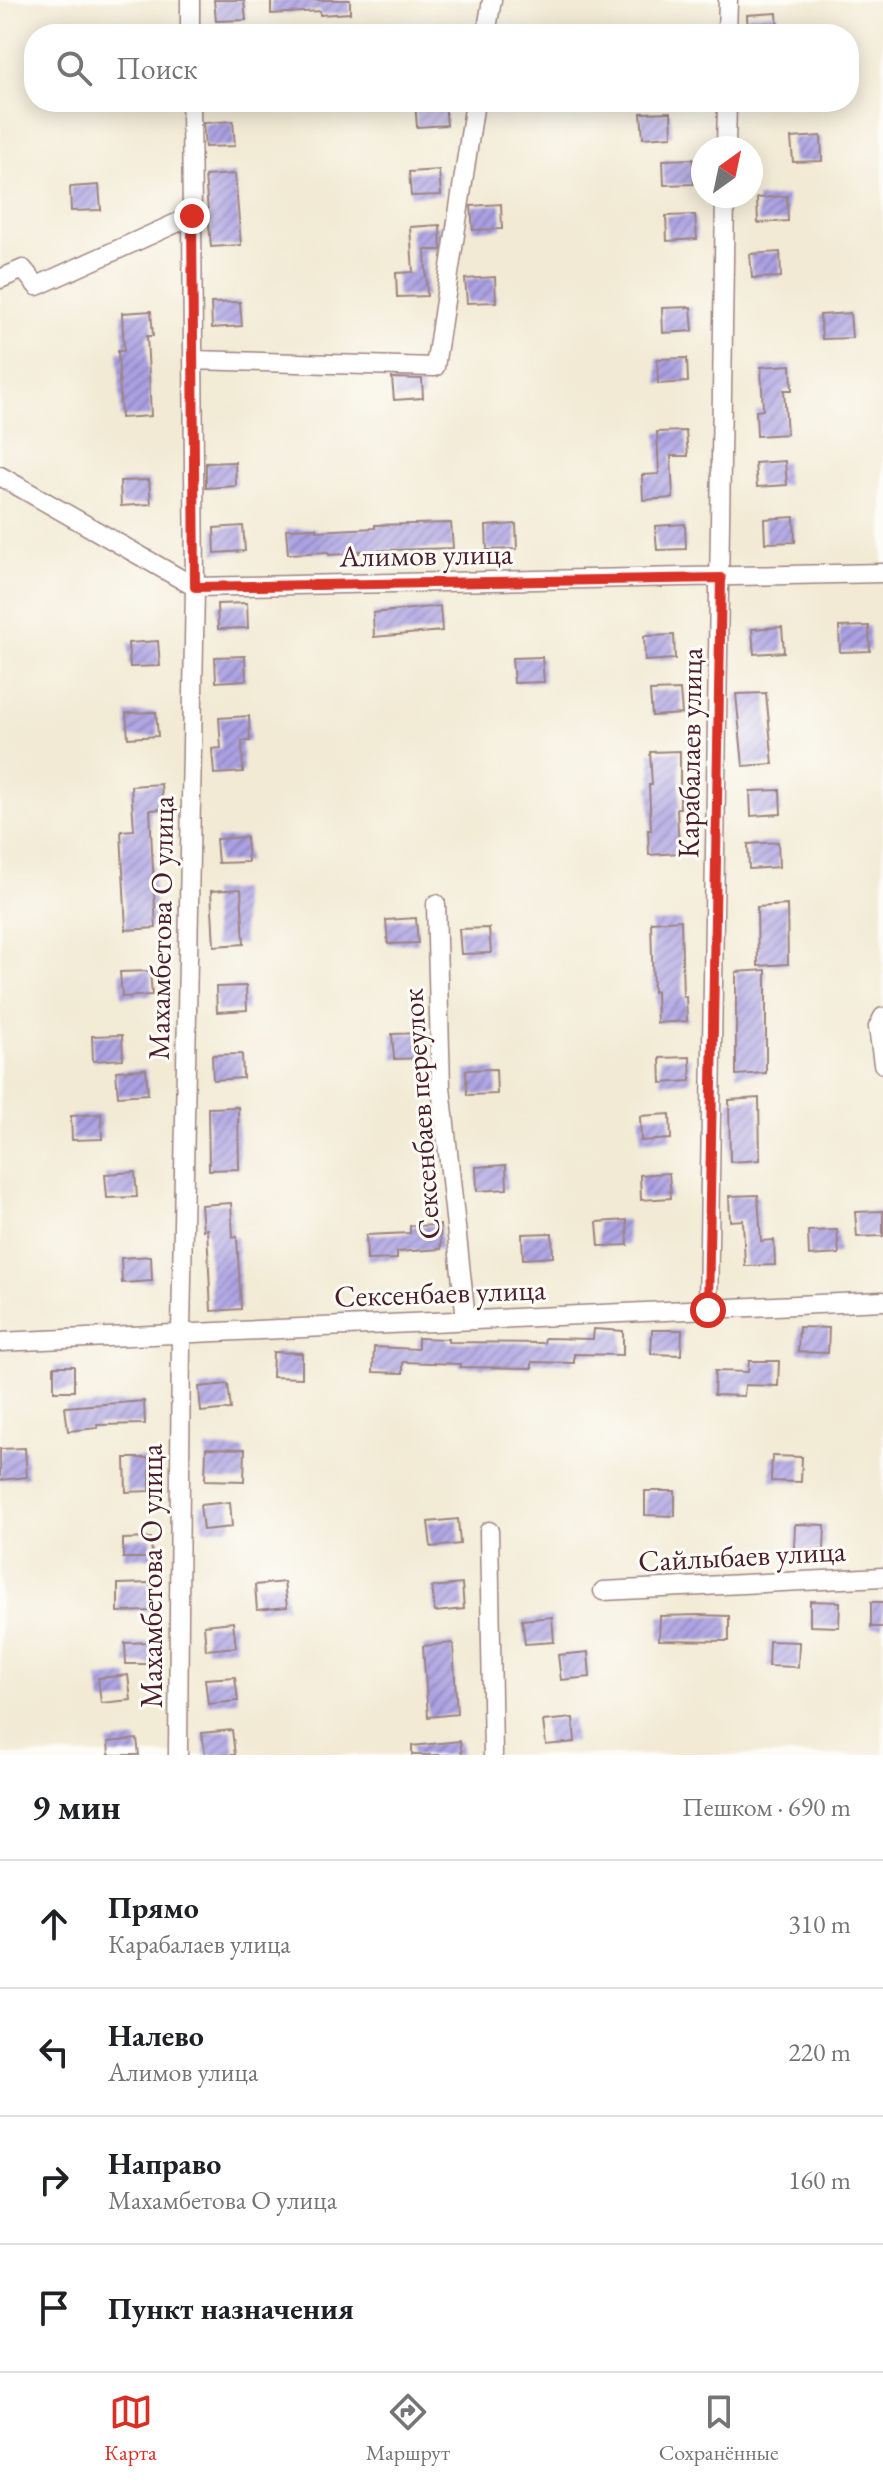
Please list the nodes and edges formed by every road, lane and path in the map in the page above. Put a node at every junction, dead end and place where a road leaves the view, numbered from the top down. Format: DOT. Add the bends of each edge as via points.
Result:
graph roads {
  1 [pos="190,0"];
  2 [pos="492,0"];
  3 [pos="728,0"];
  4 [pos="190,24"];
  5 [pos="488,24"];
  6 [pos="727,24"];
  7 [pos="191,112"];
  8 [pos="473,112"];
  9 [pos="727,112"];
  10 [pos="726,136"];
  11 [pos="725,208"];
  12 [pos="192,216"];
  13 [pos="0,279"];
  14 [pos="193,360"];
  15 [pos="0,476"];
  16 [pos="883,573"];
  17 [pos="721,578"];
  18 [pos="195,587"];
  19 [pos="436,904"];
  20 [pos="883,1017"];
  21 [pos="883,1064"];
  22 [pos="883,1301"];
  23 [pos="708,1310"];
  24 [pos="466,1320"];
  25 [pos="181,1332"];
  26 [pos="0,1342"];
  27 [pos="489,1531"];
  28 [pos="883,1577"];
  29 [pos="603,1591"];
  30 [pos="178,1755"];
  31 [pos="493,1755"];
  1 -- 4 [label="street"];
  2 -- 5 [label="street"];
  3 -- 6 [label="street"];
  7 -- 12 [label="street, Махамбетова О улица"];
  8 -- 14 [label="street" via="435,367"];
  9 -- 10 [label="street"];
  11 -- 17 [label="street, Карабалаев улица"];
  12 -- 13 [label="street" via="37,286 23,269"];
  12 -- 14 [label="street, Махамбетова О улица"];
  14 -- 18 [label="street, Махамбетова О улица"];
  15 -- 18 [label="street"];
  16 -- 17 [label="street, Алимов улица"];
  17 -- 18 [label="street, Алимов улица"];
  17 -- 23 [label="street, Карабалаев улица"];
  18 -- 25 [label="street, Махамбетова О улица"];
  19 -- 24 [label="street, Сексенбаев переулок" via="441,1087"];
  20 -- 21 [label="street" via="878,1027"];
  22 -- 23 [label="street, Сексенбаев улица"];
  23 -- 24 [label="street, Сексенбаев улица"];
  24 -- 25 [label="street, Сексенбаев улица"];
  25 -- 26 [label="street, Сексенбаев улица"];
  25 -- 30 [label="street, Махамбетова О улица"];
  27 -- 31 [label="street"];
  28 -- 29 [label="street, Сайлыбаев улица"];
}
